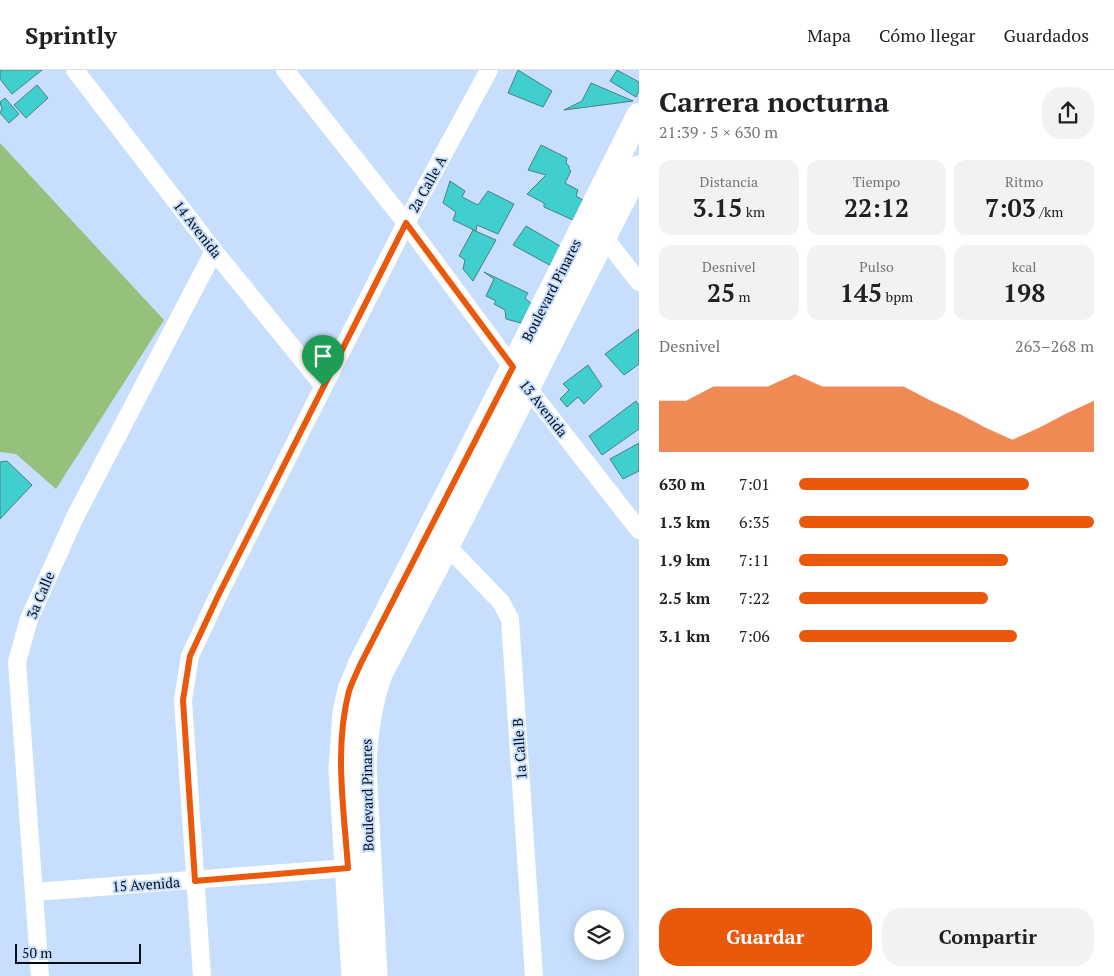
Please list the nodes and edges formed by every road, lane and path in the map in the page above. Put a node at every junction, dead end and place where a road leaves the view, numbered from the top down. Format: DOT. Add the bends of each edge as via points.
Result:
graph roads {
  1 [pos="75,70"];
  2 [pos="285,70"];
  3 [pos="483,74"];
  4 [pos="639,115"];
  5 [pos="639,168"];
  6 [pos="406,223"];
  7 [pos="604,237"];
  8 [pos="214,251"];
  9 [pos="639,282"];
  10 [pos="513,367"];
  11 [pos="323,386"];
  12 [pos="527,387"];
  13 [pos="639,530"];
  14 [pos="447,546"];
  15 [pos="348,868"];
  16 [pos="195,881"];
  17 [pos="35,892"];
  18 [pos="40,976"];
  19 [pos="202,976"];
  20 [pos="354,976"];
  21 [pos="376,976"];
  22 [pos="534,976"];
  1 -- 8 [label="street, 14 Avenida"];
  2 -- 6 [label="street, 13 Avenida"];
  3 -- 6 [label="street, 2a Calle A"];
  4 -- 10 [label="street, Boulevard Pinares"];
  5 -- 7 [label="street, Boulevard Pinares"];
  6 -- 10 [label="street, 13 Avenida"];
  6 -- 11 [label="street, 2a Calle A"];
  7 -- 9 [label="street"];
  7 -- 12 [label="street, Boulevard Pinares"];
  8 -- 11 [label="street, 14 Avenida"];
  8 -- 17 [label="street, 3a Calle" via="75,517 29,619 17,662"];
  10 -- 12 [label="street, 13 Avenida"];
  10 -- 15 [label="street, Boulevard Pinares" via="350,690 341,768"];
  11 -- 16 [label="street, 2a Calle A" via="190,656 183,700"];
  12 -- 13 [label="street, 13 Avenida"];
  12 -- 14 [label="street, Boulevard Pinares"];
  14 -- 21 [label="street, Boulevard Pinares" via="380,674 368,716 364,767"];
  14 -- 22 [label="street, 1a Calle B" via="501,602 510,619"];
  15 -- 16 [label="street, 15 Avenida"];
  15 -- 20 [label="street, Boulevard Pinares"];
  16 -- 17 [label="street, 15 Avenida"];
  16 -- 19 [label="street, 2a Calle A"];
  17 -- 18 [label="street, 3a Calle"];
}
